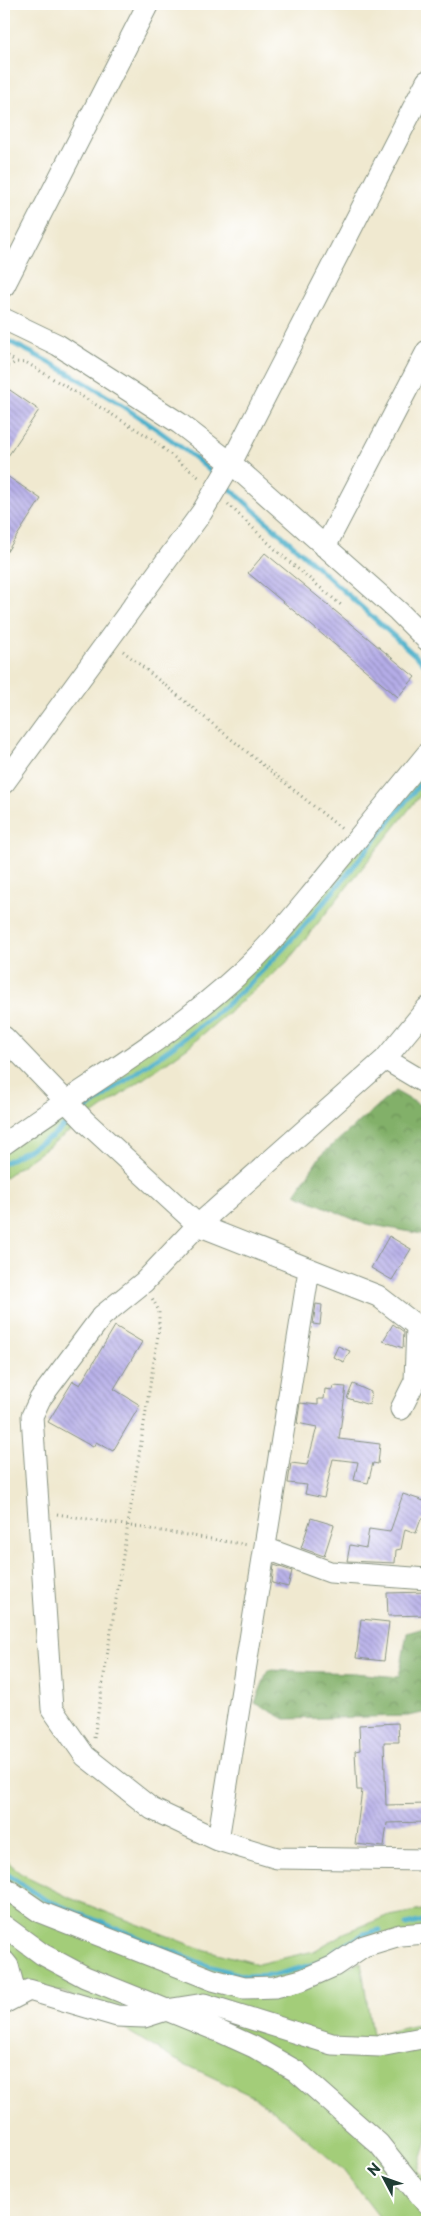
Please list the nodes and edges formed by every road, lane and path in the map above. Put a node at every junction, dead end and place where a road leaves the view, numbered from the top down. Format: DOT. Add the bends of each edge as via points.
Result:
graph roads {
  1 [pos="148,4"];
  2 [pos="427,81"];
  3 [pos="4,286"];
  4 [pos="4,319"];
  5 [pos="427,351"];
  6 [pos="4,353"];
  7 [pos="16,362"];
  8 [pos="4,369"];
  9 [pos="231,464"];
  10 [pos="215,490"];
  11 [pos="325,547"];
  12 [pos="341,605"];
  13 [pos="109,639"];
  14 [pos="427,640"];
  15 [pos="427,754"];
  16 [pos="4,783"];
  17 [pos="356,840"];
  18 [pos="427,1008"];
  19 [pos="4,1037"];
  20 [pos="385,1059"];
  21 [pos="427,1084"];
  22 [pos="66,1101"];
  23 [pos="4,1144"];
  24 [pos="198,1225"];
  25 [pos="309,1270"];
  26 [pos="144,1282"];
  27 [pos="421,1384"];
  28 [pos="401,1409"];
  29 [pos="39,1511"];
  30 [pos="128,1527"];
  31 [pos="265,1548"];
  32 [pos="427,1579"];
  33 [pos="85,1756"];
  34 [pos="218,1840"];
  35 [pos="427,1860"];
  36 [pos="4,1887"];
  37 [pos="4,1926"];
  38 [pos="427,1933"];
  39 [pos="4,1961"];
  40 [pos="10,2000"];
  41 [pos="166,2010"];
  42 [pos="427,2037"];
  43 [pos="427,2204"];
  1 -- 3 [label="street"];
  2 -- 9 [label="street"];
  4 -- 9 [label="street" via="58,345 128,388"];
  5 -- 11 [label="street"];
  6 -- 7 [label="path"];
  7 -- 8 [label="path"];
  7 -- 10 [label="path" via="27,363 149,437"];
  9 -- 10 [label="street"];
  9 -- 11 [label="street"];
  10 -- 12 [label="path" via="280,553"];
  10 -- 13 [label="street"];
  11 -- 14 [label="street"];
  13 -- 16 [label="street"];
  13 -- 17 [label="path"];
  15 -- 17 [label="street"];
  17 -- 22 [label="street" via="275,938 241,973 134,1058"];
  18 -- 20 [label="street"];
  19 -- 22 [label="street"];
  20 -- 21 [label="street"];
  20 -- 24 [label="street"];
  22 -- 23 [label="street"];
  22 -- 24 [label="street"];
  24 -- 25 [label="street"];
  24 -- 26 [label="street"];
  25 -- 27 [label="street" via="378,1296 417,1326"];
  25 -- 31 [label="street"];
  26 -- 29 [label="street" via="102,1316 40,1399 32,1416"];
  26 -- 30 [label="path" via="159,1311 159,1329"];
  27 -- 28 [label="street"];
  29 -- 30 [label="path"];
  29 -- 33 [label="street" via="52,1709"];
  30 -- 31 [label="path"];
  30 -- 33 [label="path" via="93,1747"];
  31 -- 32 [label="street" via="330,1572"];
  31 -- 34 [label="street"];
  33 -- 34 [label="street" via="152,1809"];
  34 -- 35 [label="street" via="278,1858"];
  36 -- 38 [label="street" via="40,1912 213,1980 244,1988 276,1987 302,1980 334,1966 364,1946 400,1935"];
  37 -- 41 [label="street" via="42,1954 85,1977"];
  39 -- 40 [label="street" via="8,1966"];
  40 -- 41 [label="street" via="29,1990 118,2016 144,2017"];
  41 -- 42 [label="street" via="204,2004 332,2044 380,2046"];
  41 -- 43 [label="street" via="254,2047 296,2071 379,2144"];
}
